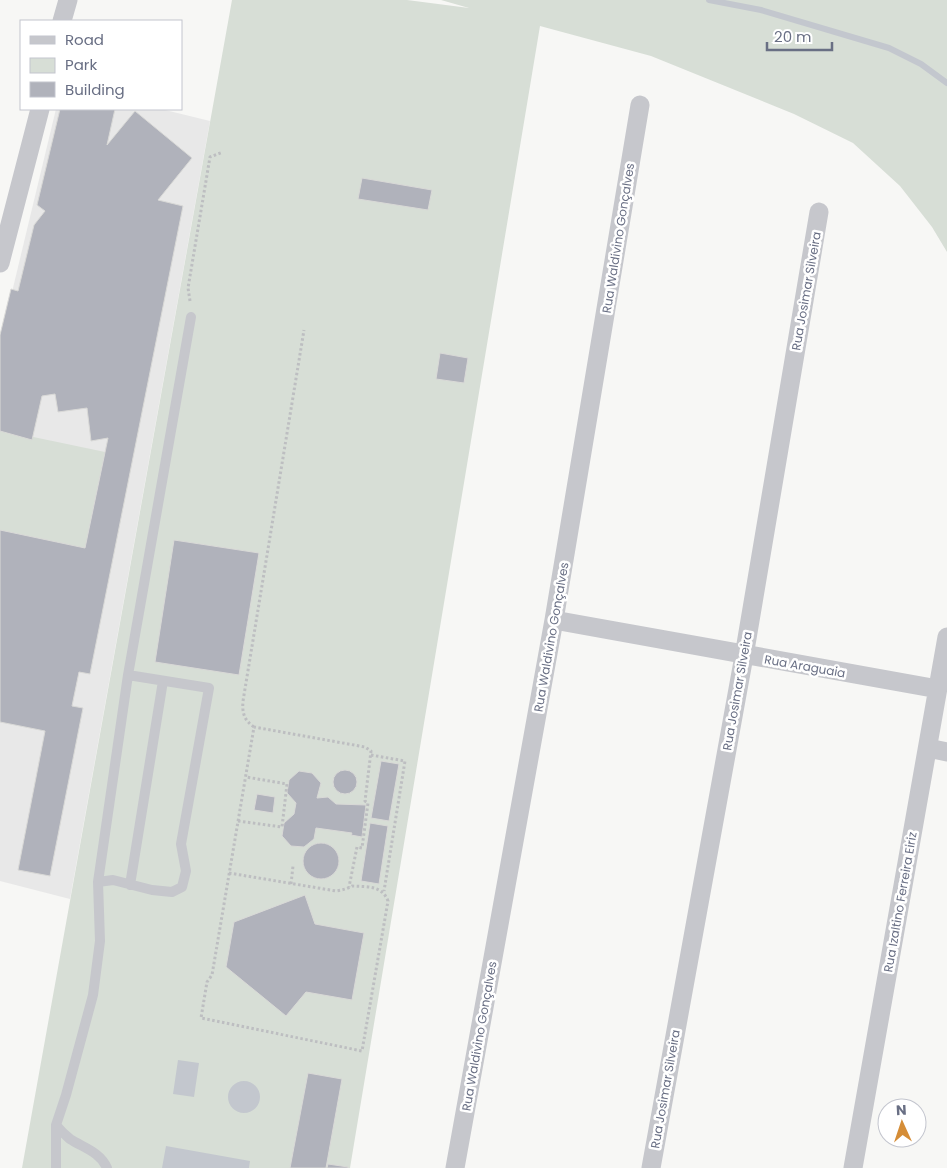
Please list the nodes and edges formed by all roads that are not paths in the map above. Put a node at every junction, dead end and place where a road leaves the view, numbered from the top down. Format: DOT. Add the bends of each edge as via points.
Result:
graph roads {
  1 [pos="68,0"];
  2 [pos="62,20"];
  3 [pos="640,105"];
  4 [pos="40,110"];
  5 [pos="819,212"];
  6 [pos="0,263"];
  7 [pos="191,317"];
  8 [pos="554,620"];
  9 [pos="947,636"];
  10 [pos="744,656"];
  11 [pos="128,674"];
  12 [pos="163,681"];
  13 [pos="938,689"];
  14 [pos="928,748"];
  15 [pos="947,752"];
  16 [pos="98,882"];
  17 [pos="130,885"];
  18 [pos="56,1125"];
  19 [pos="56,1168"];
  20 [pos="107,1168"];
  21 [pos="455,1168"];
  22 [pos="651,1168"];
  23 [pos="853,1168"];
  1 -- 2 [label="street"];
  3 -- 8 [label="street, Rua Waldivino Gonçalves"];
  4 -- 6 [label="street"];
  5 -- 10 [label="street, Rua Josimar Silveira"];
  7 -- 11 [label="lane"];
  8 -- 10 [label="street, Rua Araguaia"];
  8 -- 21 [label="street, Rua Waldivino Gonçalves"];
  9 -- 13 [label="street, Rua Izaltino Ferreira Eiriz"];
  10 -- 13 [label="street, Rua Araguaia"];
  10 -- 22 [label="street, Rua Josimar Silveira"];
  11 -- 12 [label="lane"];
  11 -- 16 [label="lane"];
  12 -- 17 [label="lane"];
  12 -- 17 [label="lane" via="209,688 181,844 186,871 182,887 172,892"];
  13 -- 14 [label="street, Rua Izaltino Ferreira Eiriz"];
  14 -- 15 [label="street"];
  14 -- 23 [label="street, Rua Izaltino Ferreira Eiriz"];
  16 -- 17 [label="lane" via="113,880"];
  16 -- 18 [label="lane" via="100,941 93,995"];
  18 -- 19 [label="lane"];
  18 -- 20 [label="lane" via="70,1139 87,1147"];
}
